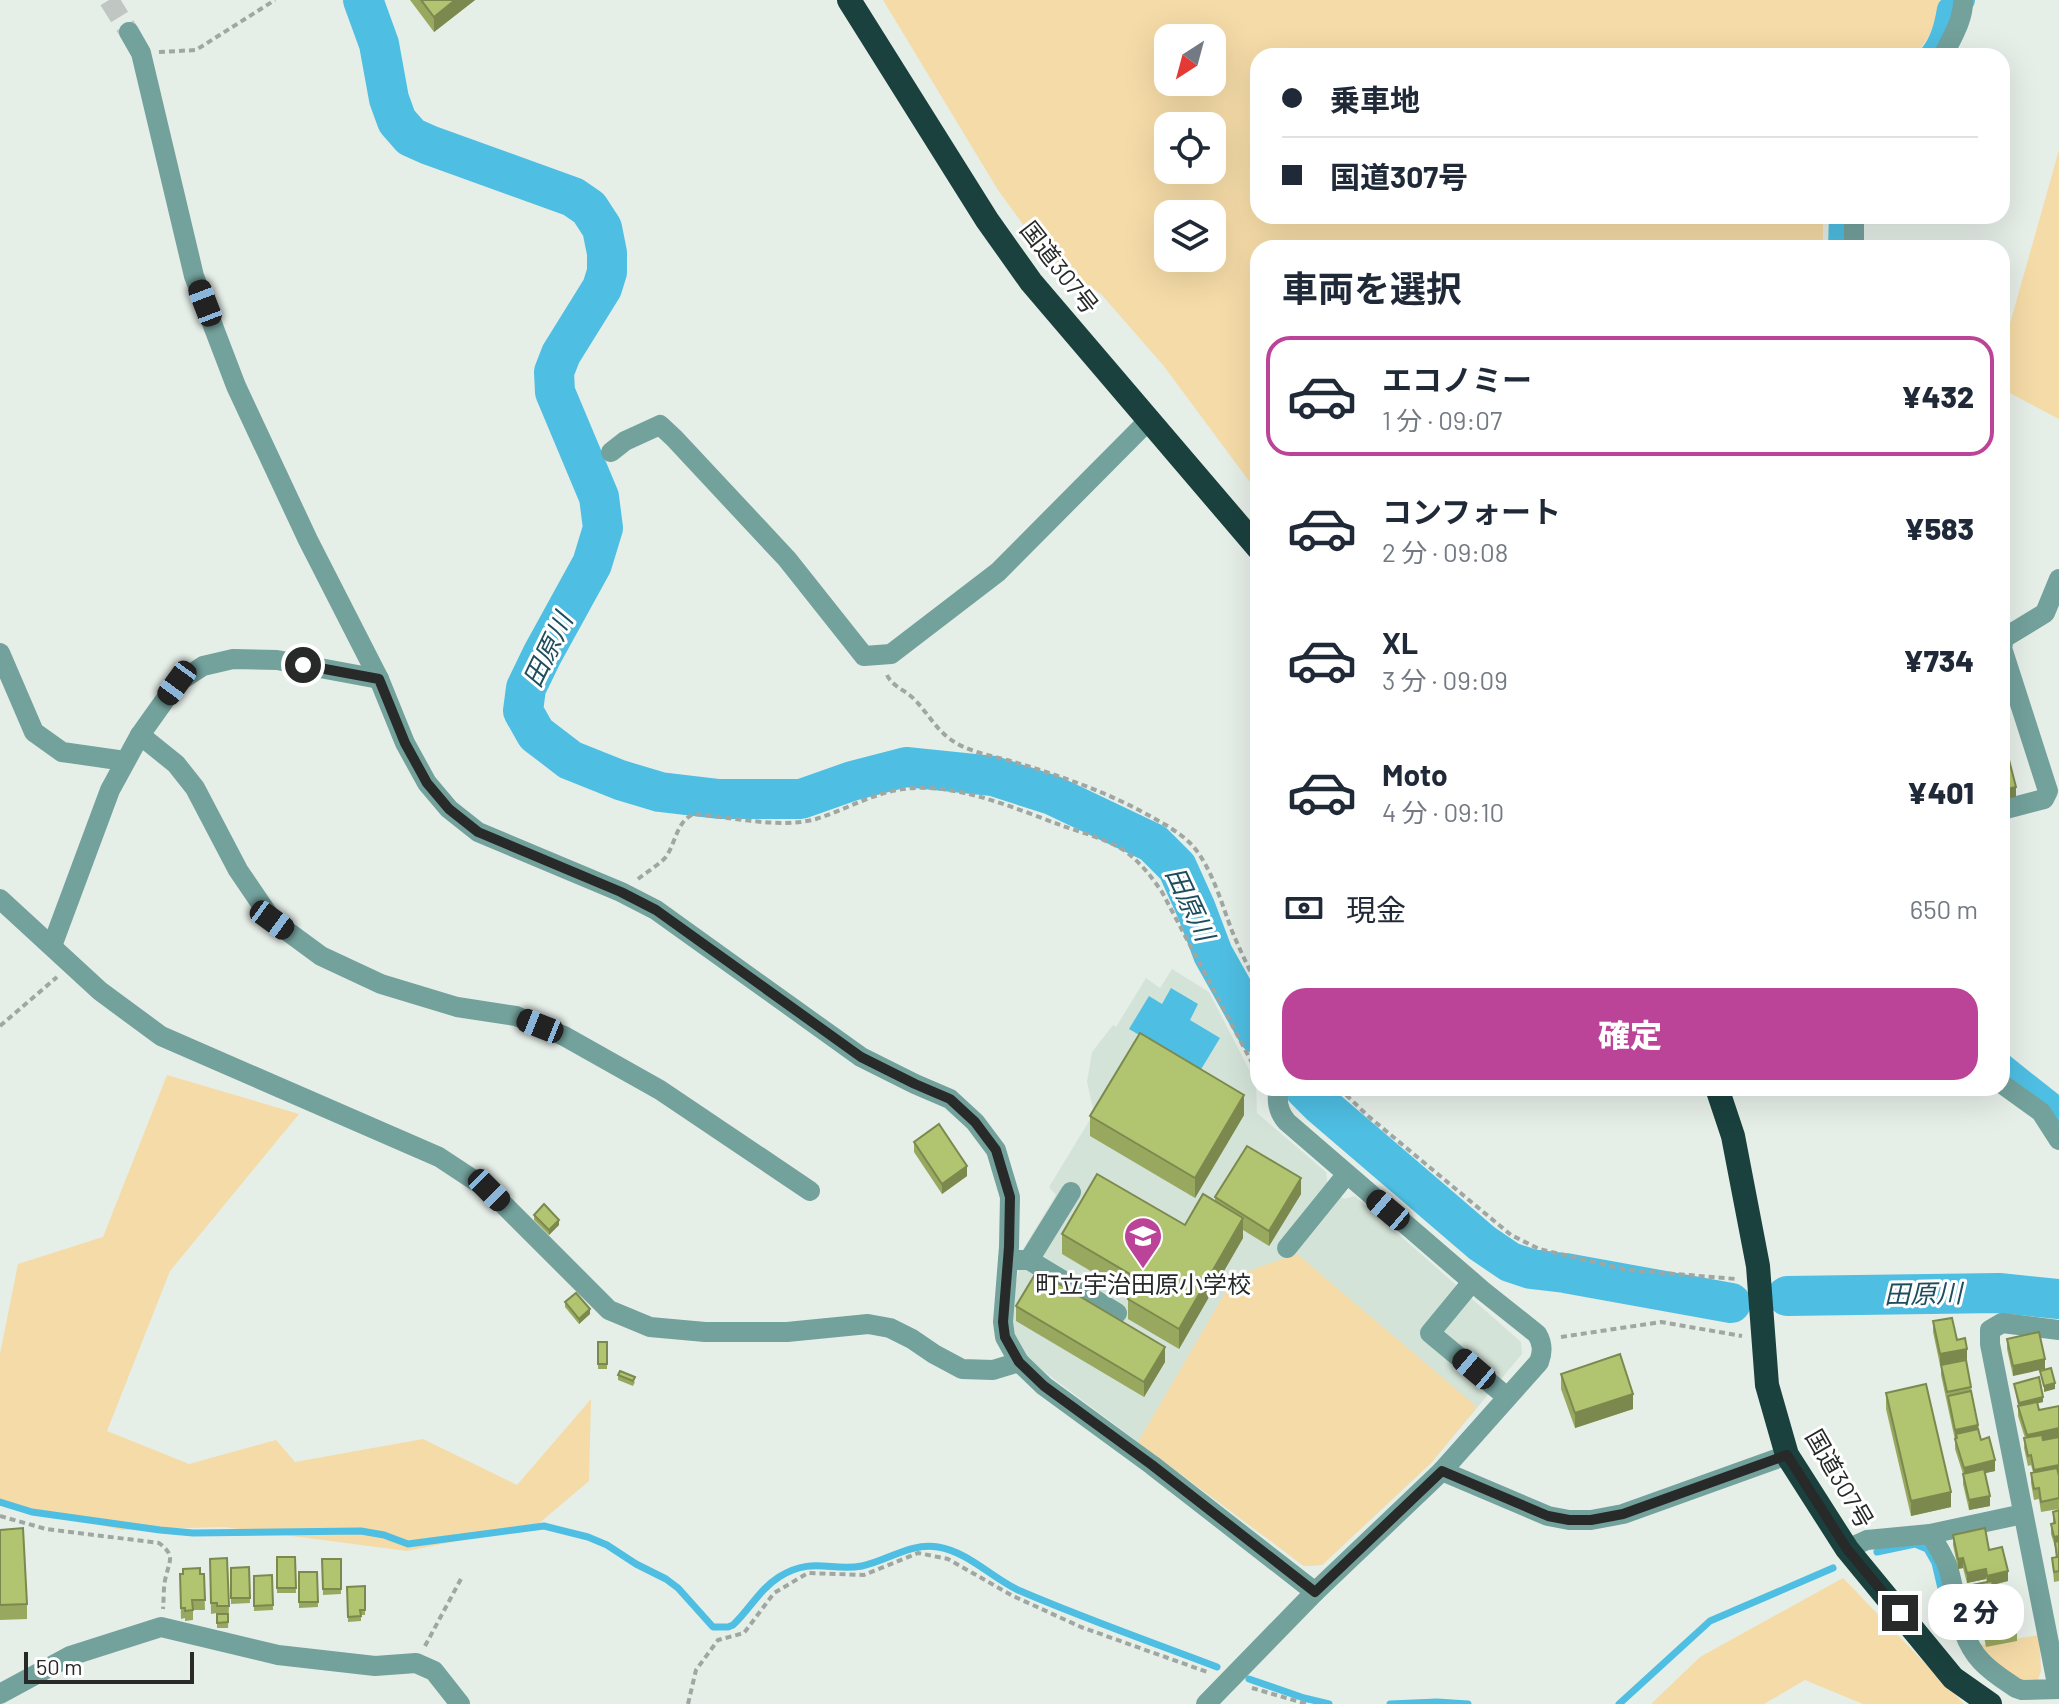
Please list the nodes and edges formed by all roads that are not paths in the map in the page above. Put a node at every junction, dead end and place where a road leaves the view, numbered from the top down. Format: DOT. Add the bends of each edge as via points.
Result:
graph roads {
  1 [pos="849,0"];
  2 [pos="1963,3"];
  3 [pos="129,32"];
  4 [pos="1947,48"];
  5 [pos="1148,421"];
  6 [pos="611,452"];
  7 [pos="1250,539"];
  8 [pos="2059,579"];
  9 [pos="2010,634"];
  10 [pos="0,653"];
  11 [pos="2010,673"];
  12 [pos="379,679"];
  13 [pos="140,735"];
  14 [pos="125,761"];
  15 [pos="2010,808"];
  16 [pos="0,899"];
  17 [pos="52,946"];
  18 [pos="2010,1090"];
  19 [pos="1277,1096"];
  20 [pos="1720,1096"];
  21 [pos="2059,1140"];
  22 [pos="1346,1175"];
  23 [pos="810,1191"];
  24 [pos="1071,1192"];
  25 [pos="1287,1248"];
  26 [pos="1008,1260"];
  27 [pos="1029,1260"];
  28 [pos="1472,1282"];
  29 [pos="1117,1313"];
  30 [pos="2059,1330"];
  31 [pos="1019,1362"];
  32 [pos="1507,1397"];
  33 [pos="1787,1455"];
  34 [pos="1442,1471"];
  35 [pos="2023,1514"];
  36 [pos="1930,1534"];
  37 [pos="1847,1549"];
  38 [pos="1315,1592"];
  39 [pos="2058,1689"];
  40 [pos="0,1694"];
  41 [pos="460,1704"];
  42 [pos="1206,1704"];
  43 [pos="1990,1704"];
  1 -- 5 [label="highway, 国道307号" via="1031,282"];
  2 -- 4 [label="street"];
  3 -- 12 [label="street" via="141,53 194,276 236,386"];
  5 -- 6 [label="street" via="998,572 891,654 864,656 787,559 660,425"];
  5 -- 7 [label="highway, 国道307号"];
  8 -- 9 [label="street" via="2045,613"];
  10 -- 14 [label="street" via="34,732 62,752"];
  11 -- 15 [label="street" via="2048,791 2044,799"];
  12 -- 13 [label="street" via="277,660 233,659 203,666 177,683"];
  12 -- 26 [label="street" via="427,783 478,832 656,910 861,1057 950,1099 975,1122 996,1150 1010,1197"];
  13 -- 14 [label="street"];
  13 -- 23 [label="street" via="176,764 195,788 238,870 272,920 321,956 381,984 457,1007 516,1016 564,1036 660,1090"];
  14 -- 17 [label="street"];
  16 -- 17 [label="street"];
  17 -- 31 [label="street" via="100,991 161,1036 439,1157 489,1190 609,1310 650,1327 705,1332 787,1332 868,1324 890,1328 962,1369 993,1370"];
  18 -- 21 [label="street" via="2041,1112"];
  19 -- 22 [label="street" via="1283,1117"];
  20 -- 33 [label="highway, 国道307号" via="1733,1136 1759,1281 1767,1385"];
  22 -- 25 [label="street"];
  22 -- 28 [label="street"];
  24 -- 27 [label="street"];
  26 -- 27 [label="street"];
  26 -- 31 [label="street" via="1003,1322"];
  27 -- 29 [label="street"];
  28 -- 32 [label="street" via="1541,1340 1539,1362"];
  28 -- 32 [label="street" via="1430,1333"];
  30 -- 35 [label="street" via="2002,1323 1990,1330"];
  31 -- 38 [label="street"];
  32 -- 34 [label="street"];
  33 -- 34 [label="street" via="1623,1514 1591,1520 1548,1516"];
  33 -- 37 [label="highway, 国道307号"];
  34 -- 38 [label="street"];
  35 -- 36 [label="street"];
  35 -- 39 [label="street"];
  36 -- 37 [label="street" via="1867,1540"];
  36 -- 39 [label="street" via="1980,1660 2016,1688"];
  37 -- 43 [label="highway, 国道307号" via="1953,1678"];
  38 -- 42 [label="street"];
  40 -- 41 [label="street" via="70,1656 161,1627 278,1655 375,1666 416,1663 434,1671"];
}
